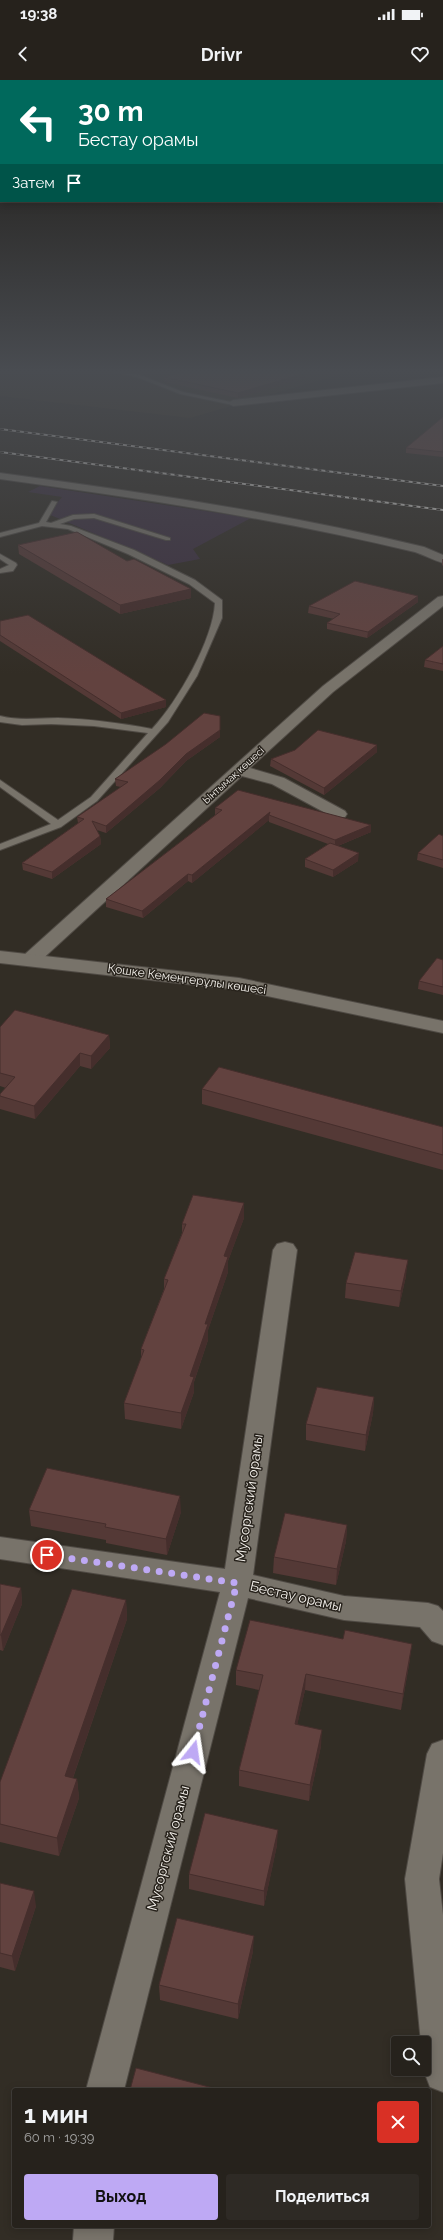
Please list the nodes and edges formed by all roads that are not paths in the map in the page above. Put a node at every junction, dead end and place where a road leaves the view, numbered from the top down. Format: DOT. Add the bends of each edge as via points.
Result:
graph roads {
  1 [pos="0,476"];
  2 [pos="54,502"];
  3 [pos="42,524"];
  4 [pos="54,524"];
  5 [pos="0,535"];
  6 [pos="168,539"];
  7 [pos="0,556"];
  8 [pos="443,559"];
  9 [pos="0,571"];
  10 [pos="443,600"];
  11 [pos="0,719"];
  12 [pos="154,732"];
  13 [pos="239,770"];
  14 [pos="0,783"];
  15 [pos="339,814"];
  16 [pos="58,825"];
  17 [pos="0,847"];
  18 [pos="0,957"];
  19 [pos="30,960"];
  20 [pos="443,1027"];
  21 [pos="285,1250"];
  22 [pos="0,1548"];
  23 [pos="237,1583"];
  24 [pos="443,1632"];
  25 [pos="443,1754"];
  26 [pos="443,2074"];
  27 [pos="106,2088"];
  28 [pos="94,2228"];
  29 [pos="94,2240"];
  1 -- 8 [label="street" via="141,495 257,515 414,548"];
  2 -- 3 [label="lane"];
  3 -- 4 [label="lane"];
  3 -- 5 [label="lane"];
  4 -- 6 [label="lane" via="73,517 94,516"];
  4 -- 12 [label="lane" via="69,527 130,552 192,582 219,602 218,618 193,676 166,720"];
  7 -- 9 [label="lane" via="13,565 10,569"];
  10 -- 13 [label="street, Ынтымақ көшесі" via="328,689"];
  11 -- 12 [label="lane" via="7,722 47,720 120,725"];
  12 -- 16 [label="lane" via="94,799"];
  13 -- 15 [label="street" via="278,780"];
  13 -- 19 [label="street, Ынтымақ көшесі"];
  14 -- 16 [label="lane"];
  16 -- 17 [label="lane"];
  18 -- 19 [label="street, Қошке Кемеңгерұлы көшесі"];
  19 -- 20 [label="street, Қошке Кемеңгерұлы көшесі" via="239,984"];
  21 -- 23 [label="street, Мусоргский орамы"];
  22 -- 23 [label="street, Бестау орамы"];
  23 -- 24 [label="street, Бестау орамы" via="344,1608 428,1615"];
  23 -- 27 [label="street, Мусоргский орамы"];
  25 -- 26 [label="street" via="422,1879"];
  28 -- 29 [label="street"];
}
